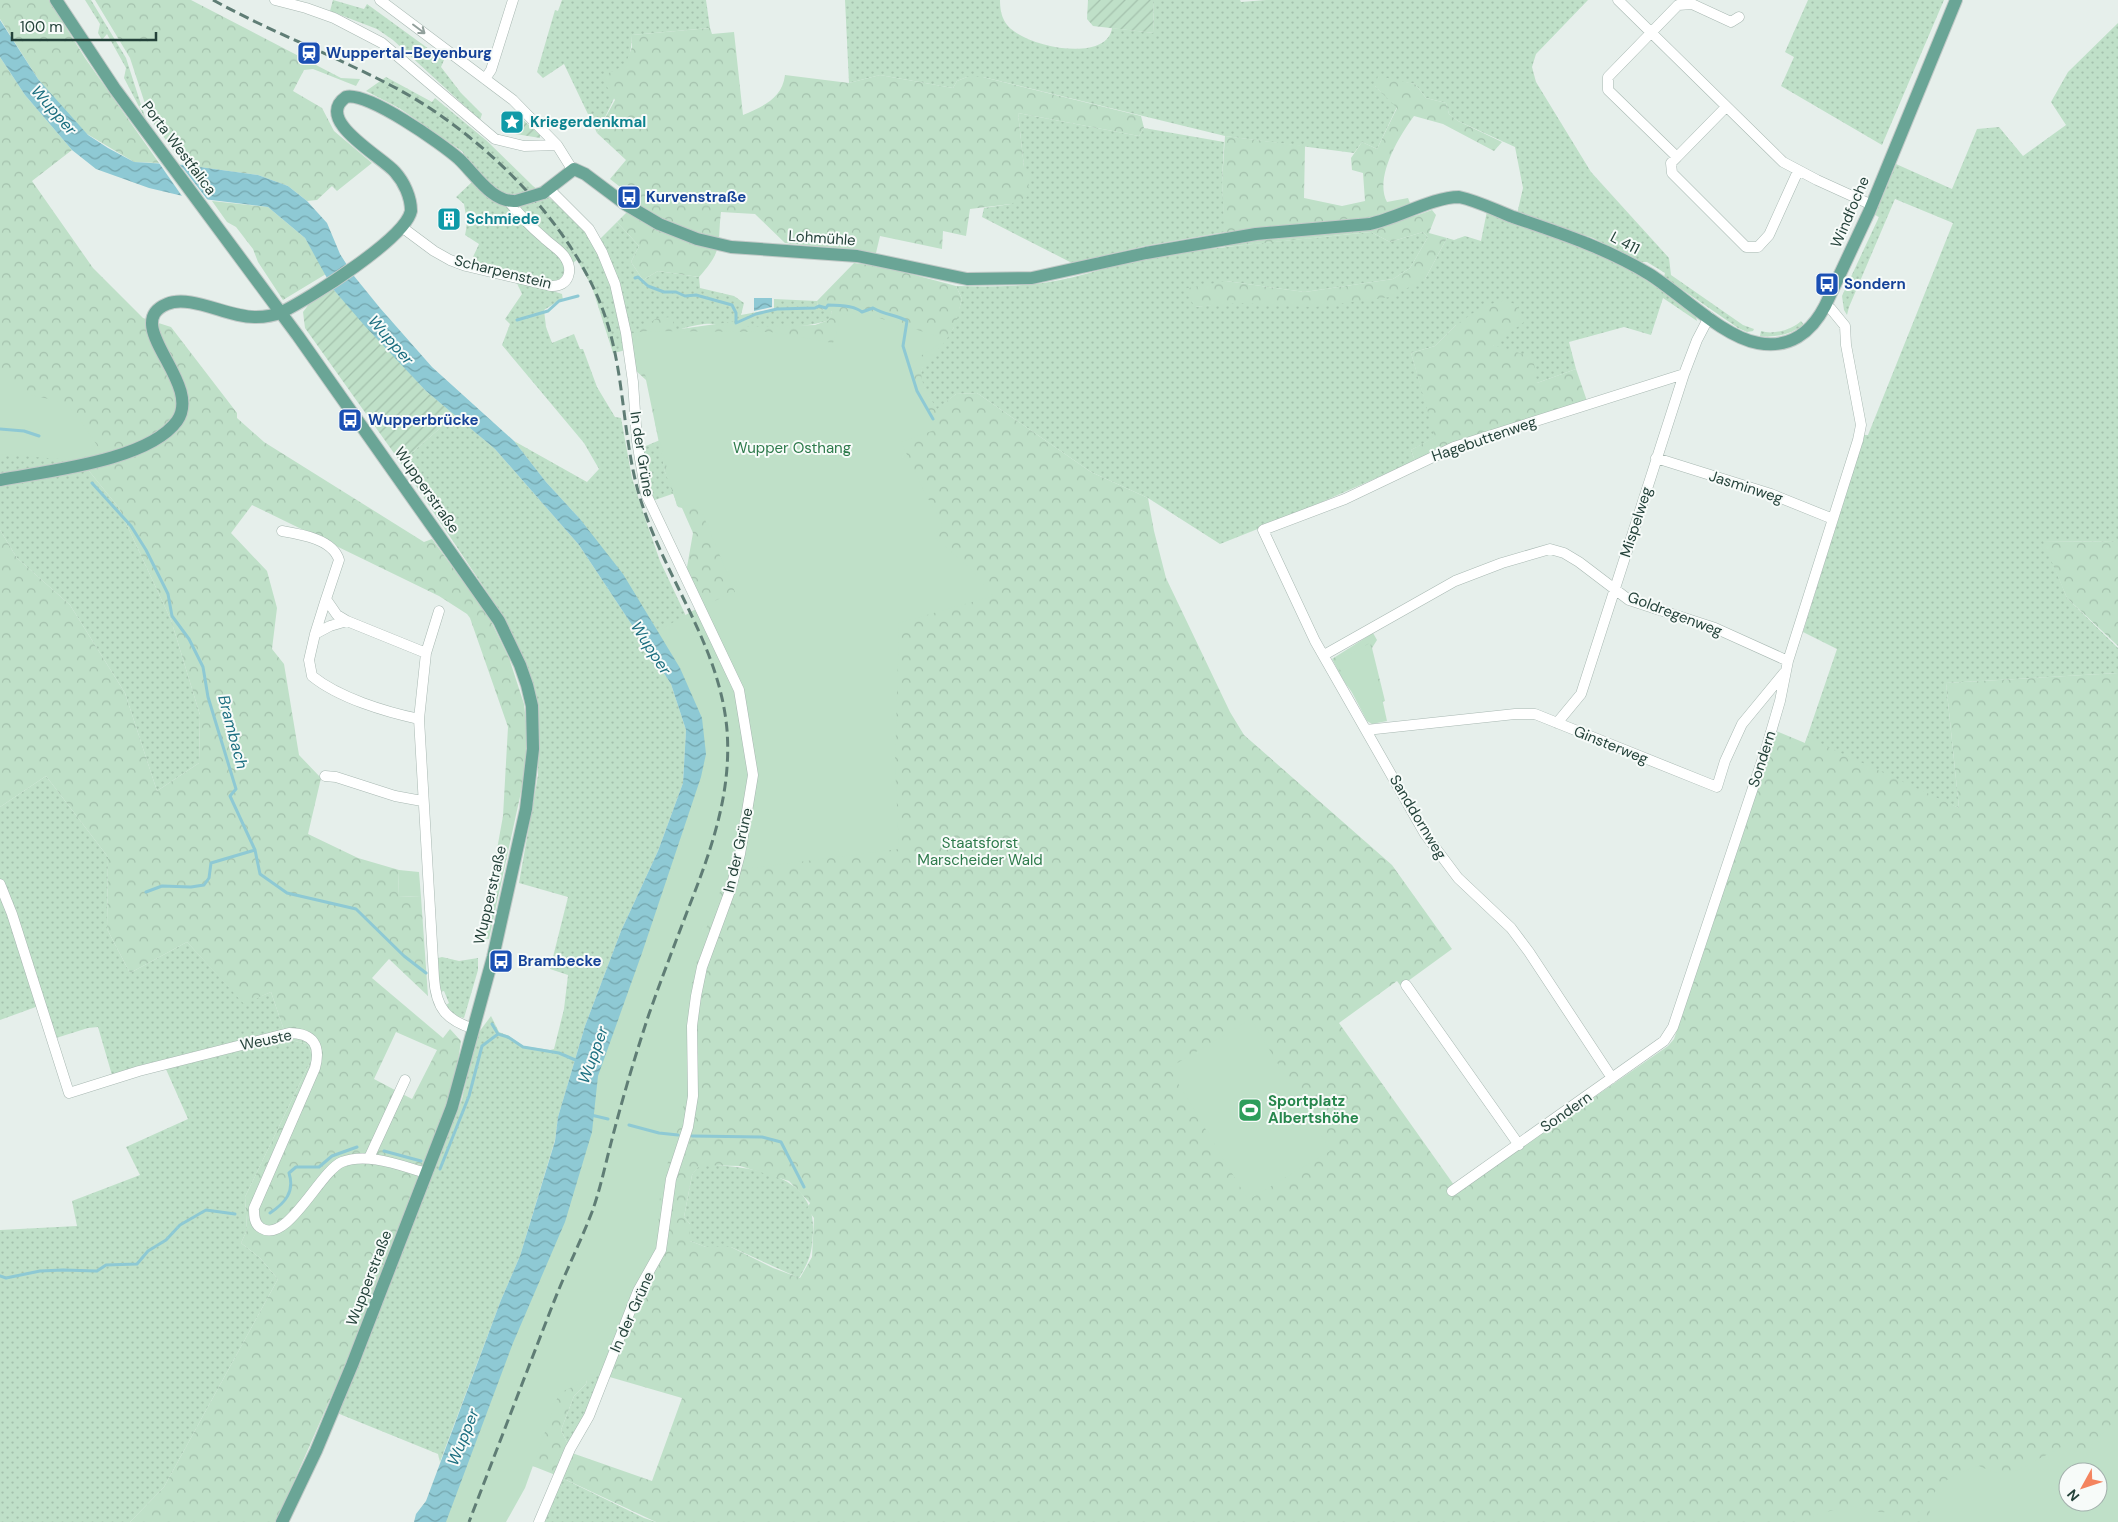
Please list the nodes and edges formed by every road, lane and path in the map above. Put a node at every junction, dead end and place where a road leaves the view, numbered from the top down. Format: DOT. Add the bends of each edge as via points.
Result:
graph roads {
  1 [pos="56,0"];
  2 [pos="275,0"];
  3 [pos="380,0"];
  4 [pos="513,0"];
  5 [pos="1618,0"];
  6 [pos="1956,0"];
  7 [pos="1739,17"];
  8 [pos="1650,32"];
  9 [pos="485,79"];
  10 [pos="1726,107"];
  11 [pos="557,145"];
  12 [pos="1677,157"];
  13 [pos="572,169"];
  14 [pos="1798,171"];
  15 [pos="546,191"];
  16 [pos="513,201"];
  17 [pos="1872,205"];
  18 [pos="403,228"];
  19 [pos="967,279"];
  20 [pos="1825,306"];
  21 [pos="280,313"];
  22 [pos="1709,317"];
  23 [pos="1684,374"];
  24 [pos="1656,458"];
  25 [pos="0,480"];
  26 [pos="1833,520"];
  27 [pos="1262,530"];
  28 [pos="282,531"];
  29 [pos="1614,588"];
  30 [pos="326,599"];
  31 [pos="439,611"];
  32 [pos="346,621"];
  33 [pos="315,634"];
  34 [pos="426,653"];
  35 [pos="1324,655"];
  36 [pos="1787,666"];
  37 [pos="419,719"];
  38 [pos="1557,723"];
  39 [pos="1366,730"];
  40 [pos="325,776"];
  41 [pos="422,801"];
  42 [pos="0,884"];
  43 [pos="1406,985"];
  44 [pos="474,1030"];
  45 [pos="1612,1078"];
  46 [pos="404,1080"];
  47 [pos="1519,1145"];
  48 [pos="369,1158"];
  49 [pos="427,1173"];
  50 [pos="1452,1191"];
  51 [pos="282,1522"];
  52 [pos="539,1522"];
  1 -- 21 [label="main road, Porta Westfalica" via="90,54"];
  2 -- 11 [label="street" via="334,18 382,42 495,139 524,146"];
  3 -- 9 [label="street, one-way"];
  4 -- 9 [label="street" via="491,70"];
  5 -- 8 [label="street"];
  6 -- 17 [label="main road, Windfoche / L 411"];
  7 -- 8 [label="street" via="1731,22 1692,4 1683,4"];
  8 -- 10 [label="street"];
  8 -- 12 [label="street" via="1608,77 1608,90"];
  9 -- 11 [label="street" via="513,100"];
  10 -- 12 [label="street"];
  10 -- 14 [label="street" via="1769,149"];
  11 -- 13 [label="street"];
  12 -- 14 [label="street" via="1672,163 1672,174 1746,247 1758,247 1769,235"];
  13 -- 15 [label="main road"];
  13 -- 19 [label="main road, Lohmühle / L 411" via="585,174 626,204 697,239 731,247 857,256"];
  14 -- 17 [label="street"];
  15 -- 16 [label="main road, bridge"];
  15 -- 52 [label="street, In der Grüne" via="589,229 615,284 626,333 646,494 738,690 753,775 735,871 702,967 696,996 692,1026 693,1096 688,1127 671,1179 661,1250 638,1291 590,1416 570,1449"];
  16 -- 18 [label="street, Scharpenstein" via="519,215 565,257 568,273 562,285 551,286 466,266 434,251"];
  16 -- 18 [label="main road" via="493,193 448,151 398,117 360,97 346,97 336,111 341,125 390,167 405,188 411,211"];
  17 -- 20 [label="main road, Windfoche / L 411"];
  18 -- 21 [label="main road" via="352,268"];
  19 -- 22 [label="main road, L 411 / L 411" via="1039,277 1146,253 1256,234 1370,224 1439,200 1459,197 1613,254 1650,275"];
  20 -- 22 [label="main road, Windfoche / L 411" via="1807,331 1779,344 1743,339"];
  20 -- 26 [label="street, Sondern" via="1845,326 1861,425"];
  21 -- 25 [label="main road" via="257,318 180,302 166,305 154,315 152,325 183,396 182,413 173,426 151,441 110,459"];
  21 -- 44 [label="main road, Wupperstraße" via="499,621 527,685 533,731 527,801"];
  22 -- 23 [label="street, Mispelweg"];
  23 -- 24 [label="street, Mispelweg"];
  23 -- 27 [label="street, Hagebuttenweg" via="1454,447 1344,499"];
  24 -- 26 [label="street, Jasminweg" via="1771,494"];
  24 -- 29 [label="street, Mispelweg"];
  26 -- 36 [label="street, Sondern"];
  27 -- 35 [label="street, Sanddornweg"];
  28 -- 30 [label="street" via="322,543 337,554 339,560"];
  29 -- 35 [label="street, Goldregenweg" via="1564,554 1550,549 1502,563 1455,582"];
  29 -- 36 [label="street, Goldregenweg" via="1629,600 1715,628"];
  29 -- 38 [label="street, Mispelweg" via="1581,694"];
  30 -- 32 [label="street" via="336,615"];
  30 -- 33 [label="street"];
  31 -- 34 [label="street"];
  32 -- 33 [label="street"];
  32 -- 34 [label="street"];
  33 -- 37 [label="street" via="309,667 312,676 382,709"];
  34 -- 37 [label="street"];
  35 -- 39 [label="street, Sanddornweg"];
  36 -- 38 [label="street, Ginsterweg" via="1742,724 1717,787"];
  36 -- 45 [label="street, Sondern" via="1766,749 1673,1027 1664,1042"];
  37 -- 41 [label="street"];
  38 -- 39 [label="street, Ginsterweg" via="1535,714 1515,714"];
  39 -- 45 [label="street, Sanddornweg" via="1441,857 1458,878 1511,928 1530,952"];
  40 -- 41 [label="street"];
  41 -- 44 [label="street" via="437,1000 449,1017"];
  42 -- 48 [label="street, Weuste" via="69,1092 139,1071 299,1033 315,1044 318,1055 311,1080 258,1197 254,1208 256,1223 268,1231 277,1229 293,1217 341,1162"];
  43 -- 47 [label="street"];
  44 -- 49 [label="main road, Wupperstraße" via="452,1107"];
  45 -- 47 [label="street, Sondern"];
  46 -- 48 [label="street"];
  47 -- 50 [label="street, Sondern"];
  48 -- 49 [label="street, Weuste"];
  49 -- 51 [label="main road, Wupperstraße" via="334,1410"];
}
